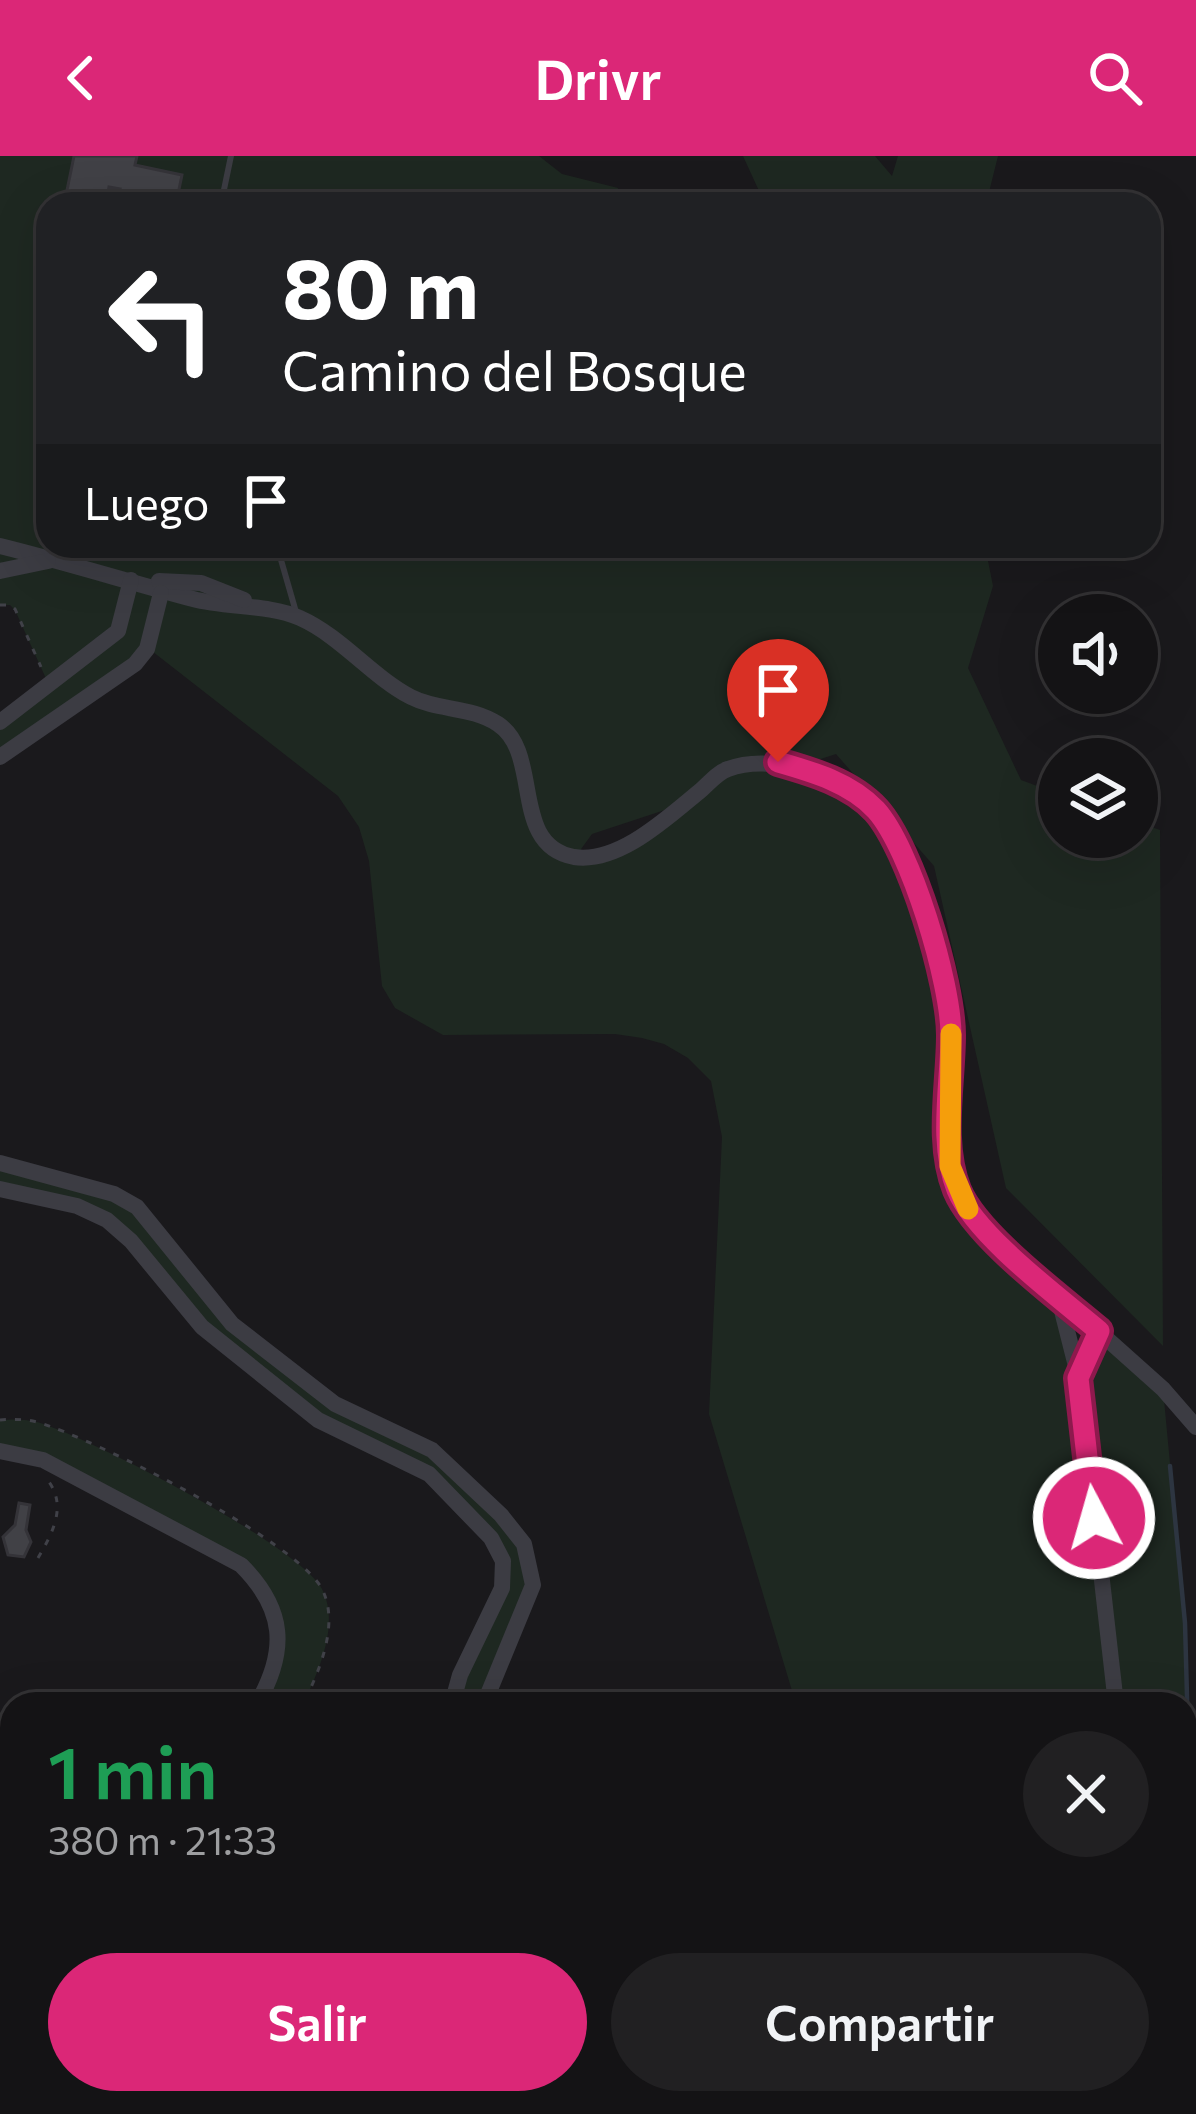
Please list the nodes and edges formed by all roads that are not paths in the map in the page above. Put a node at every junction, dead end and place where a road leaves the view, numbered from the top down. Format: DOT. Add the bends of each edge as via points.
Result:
graph roads {
  1 [pos="231,156"];
  2 [pos="224,192"];
  3 [pos="0,546"];
  4 [pos="36,555"];
  5 [pos="46,558"];
  6 [pos="279,558"];
  7 [pos="54,560"];
  8 [pos="0,571"];
  9 [pos="132,580"];
  10 [pos="161,593"];
  11 [pos="288,615"];
  12 [pos="0,722"];
  13 [pos="0,757"];
  14 [pos="0,1163"];
  15 [pos="32,1172"];
  16 [pos="0,1190"];
  17 [pos="26,1195"];
  18 [pos="1059,1298"];
  19 [pos="1099,1331"];
  20 [pos="1078,1378"];
  21 [pos="1196,1426"];
  22 [pos="0,1451"];
  23 [pos="262,1692"];
  24 [pos="455,1692"];
  25 [pos="489,1692"];
  26 [pos="1115,1692"];
  1 -- 2 [label="lane"];
  3 -- 4 [label="street"];
  5 -- 7 [label="street"];
  6 -- 11 [label="lane"];
  7 -- 8 [label="street"];
  7 -- 9 [label="street"];
  9 -- 10 [label="street"];
  9 -- 11 [label="street" via="201,583"];
  9 -- 12 [label="street" via="118,631"];
  10 -- 11 [label="street" via="196,608"];
  10 -- 13 [label="street" via="148,649 135,664"];
  11 -- 18 [label="street" via="415,700 500,725 522,753 531,819 554,848 574,857 608,854 727,769 778,762 830,778 876,811 903,860 947,988 957,1191 974,1220"];
  14 -- 15 [label="street"];
  15 -- 17 [label="street"];
  15 -- 25 [label="street" via="137,1207 232,1324 334,1404 432,1450 500,1514 524,1544 533,1585"];
  16 -- 17 [label="street"];
  17 -- 24 [label="street" via="107,1220 202,1327 318,1420 428,1474 491,1538 503,1561 502,1588"];
  18 -- 19 [label="street"];
  18 -- 20 [label="street"];
  19 -- 20 [label="street"];
  19 -- 21 [label="street"];
  20 -- 26 [label="street"];
  22 -- 23 [label="street" via="44,1460 241,1565 274,1610 277,1659"];
}
